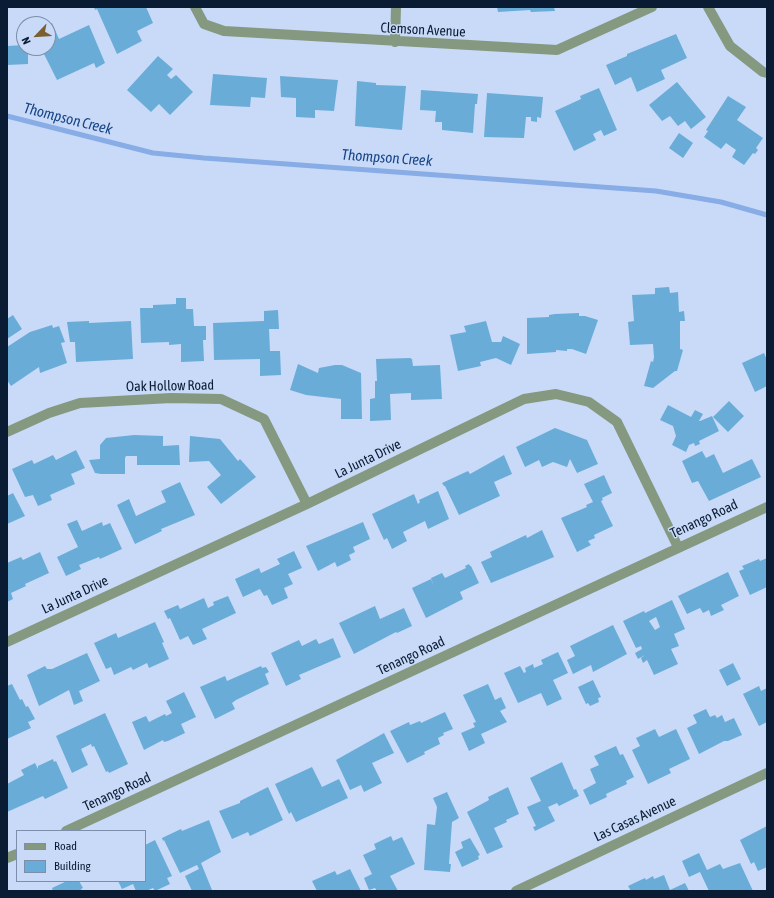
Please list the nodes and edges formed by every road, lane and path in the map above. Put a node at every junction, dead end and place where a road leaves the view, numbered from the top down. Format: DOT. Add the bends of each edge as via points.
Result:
graph roads {
  1 [pos="195,7"];
  2 [pos="396,7"];
  3 [pos="652,7"];
  4 [pos="708,7"];
  5 [pos="394,42"];
  6 [pos="767,73"];
  7 [pos="7,432"];
  8 [pos="307,504"];
  9 [pos="767,507"];
  10 [pos="678,547"];
  11 [pos="7,642"];
  12 [pos="767,773"];
  13 [pos="68,830"];
  14 [pos="516,891"];
  1 -- 5 [label="street, Clemson Avenue" via="204,24 224,31"];
  2 -- 5 [label="street"];
  3 -- 5 [label="street, Clemson Avenue" via="557,50"];
  4 -- 6 [label="street" via="730,46"];
  7 -- 8 [label="street, Oak Hollow Road" via="49,413 80,403 171,398 221,399 264,419"];
  8 -- 10 [label="street, La Junta Drive" via="524,399 556,394 589,402 616,422"];
  8 -- 11 [label="street, La Junta Drive"];
  9 -- 10 [label="street, Tenango Road"];
  10 -- 13 [label="street, Tenango Road"];
  12 -- 14 [label="street, Las Casas Avenue"];
}
